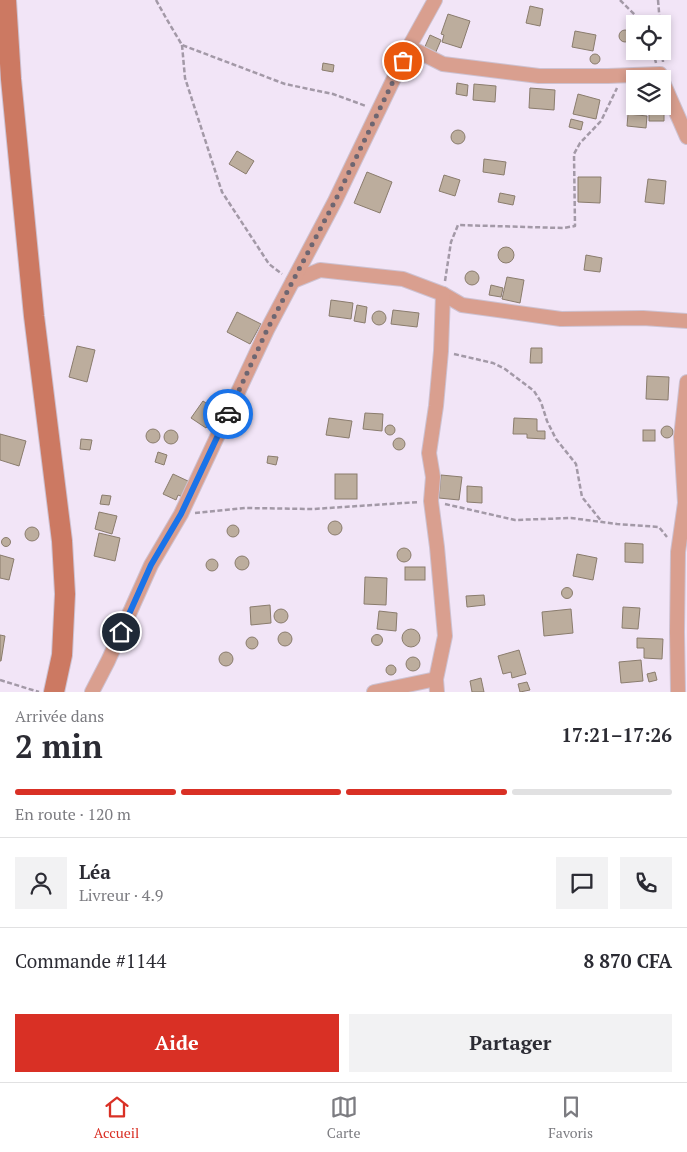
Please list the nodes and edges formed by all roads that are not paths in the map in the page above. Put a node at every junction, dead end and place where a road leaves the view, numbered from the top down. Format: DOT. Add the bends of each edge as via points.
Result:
graph roads {
  1 [pos="6,0"];
  2 [pos="435,0"];
  3 [pos="410,47"];
  4 [pos="626,75"];
  5 [pos="671,100"];
  6 [pos="687,137"];
  7 [pos="293,281"];
  8 [pos="443,294"];
  9 [pos="687,321"];
  10 [pos="687,382"];
  11 [pos="436,686"];
  12 [pos="677,691"];
  13 [pos="54,692"];
  14 [pos="92,692"];
  15 [pos="374,692"];
  1 -- 13 [label="street" via="34,316 62,542 65,594 62,655"];
  2 -- 3 [label="street"];
  3 -- 4 [label="street" via="443,64 539,76"];
  3 -- 7 [label="street"];
  5 -- 6 [label="street"];
  7 -- 8 [label="street" via="320,270 403,279"];
  7 -- 14 [label="street" via="263,337 181,514 151,565"];
  8 -- 9 [label="street" via="462,305 561,318"];
  8 -- 11 [label="street" via="436,406 428,453 433,477 431,501 445,636"];
  10 -- 12 [label="street" via="681,438 685,503 678,552"];
  11 -- 15 [label="street"];
}
